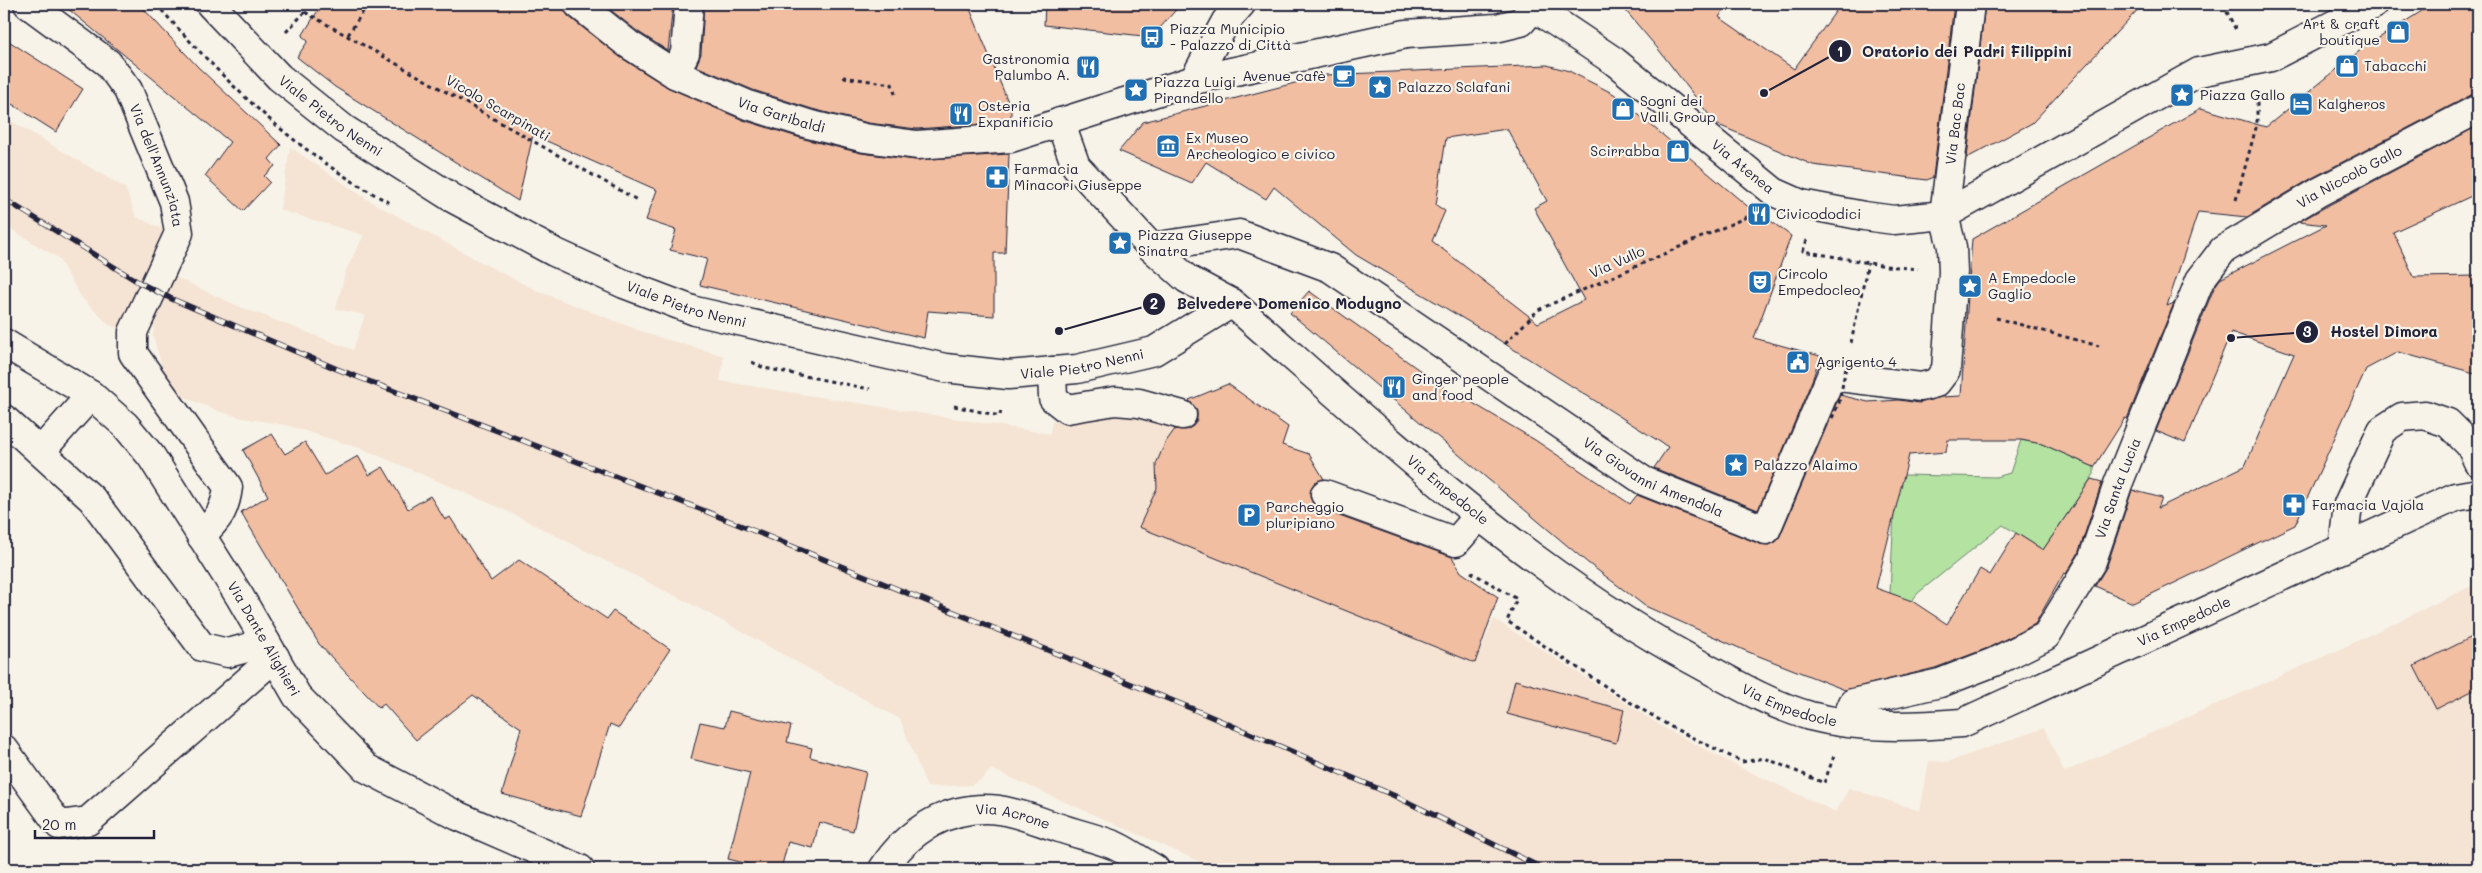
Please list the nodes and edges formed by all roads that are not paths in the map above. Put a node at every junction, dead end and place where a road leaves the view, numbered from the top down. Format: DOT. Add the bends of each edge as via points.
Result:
graph roads {
  1 [pos="28,4"];
  2 [pos="210,4"];
  3 [pos="578,4"];
  4 [pos="690,4"];
  5 [pos="1241,4"];
  6 [pos="1970,4"];
  7 [pos="2374,4"];
  8 [pos="1531,5"];
  9 [pos="675,74"];
  10 [pos="1194,80"];
  11 [pos="2478,109"];
  12 [pos="1060,122"];
  13 [pos="1944,215"];
  14 [pos="1151,247"];
  15 [pos="2223,250"];
  16 [pos="1232,303"];
  17 [pos="4,343"];
  18 [pos="1052,371"];
  19 [pos="91,396"];
  20 [pos="1182,415"];
  21 [pos="4,419"];
  22 [pos="41,451"];
  23 [pos="2478,462"];
  24 [pos="2478,493"];
  25 [pos="1325,494"];
  26 [pos="1478,517"];
  27 [pos="201,536"];
  28 [pos="2343,548"];
  29 [pos="270,650"];
  30 [pos="1845,722"];
  31 [pos="4,749"];
  32 [pos="580,869"];
  33 [pos="883,869"];
  34 [pos="1155,869"];
  1 -- 27 [label="street, Via dell'Annunziata" via="108,63 128,90 174,202 179,233 133,332 132,353 228,487 226,505"];
  2 -- 18 [label="street, Viale Pietro Nenni" via="280,77 344,129 454,199 554,252 624,284 695,311 945,368 1008,375"];
  3 -- 9 [label="street, Via Garibaldi" via="628,44"];
  4 -- 9 [label="street" via="685,53"];
  5 -- 10 [label="street" via="1226,21"];
  6 -- 13 [label="street, Via Bac Bac"];
  7 -- 13 [label="street, Via Atenea" via="2271,57 2199,72"];
  8 -- 10 [label="street" via="1521,22 1496,28 1406,34"];
  8 -- 13 [label="street, Via Atenea" via="1614,61 1774,192 1801,204 1894,220"];
  9 -- 12 [label="street, Via Garibaldi" via="756,108 808,124 865,138 917,145 1011,138"];
  10 -- 12 [label="street"];
  11 -- 15 [label="street, Via Niccolò Gallo" via="2319,192"];
  12 -- 14 [label="street" via="1076,166"];
  13 -- 14 [label="street, Via Giovanni Amendola" via="1952,246 1953,272 1947,362 1942,378 1921,387 1831,376 1766,530 1644,481 1330,268 1239,234"];
  14 -- 16 [label="street, Via Empedocle" via="1187,278"];
  15 -- 30 [label="street, Via Santa Lucia" via="2200,280 2121,476 2092,560 2046,636 1994,662 1940,683 1853,703"];
  16 -- 18 [label="street, Viale Pietro Nenni" via="1154,351 1078,369"];
  16 -- 26 [label="street, Via Empedocle"];
  17 -- 19 [label="street, Via Dante Alighieri"];
  18 -- 20 [label="street" via="1053,398 1067,409 1116,401 1139,403"];
  19 -- 22 [label="street"];
  19 -- 27 [label="street, Via Dante Alighieri" via="125,425 151,456"];
  21 -- 22 [label="street"];
  22 -- 29 [label="street" via="92,499 202,646 228,653"];
  23 -- 28 [label="street" via="2470,445 2448,423 2425,415 2402,417 2382,430 2348,504"];
  24 -- 28 [label="street, Via Empedocle" via="2455,497"];
  25 -- 26 [label="street" via="1456,542"];
  26 -- 30 [label="street, Via Empedocle" via="1640,632 1769,702 1812,716"];
  27 -- 29 [label="street, Via Dante Alighieri"];
  28 -- 30 [label="street, Via Empedocle" via="1962,723 1909,728"];
  29 -- 31 [label="street" via="88,822 59,825"];
  29 -- 32 [label="street, Via Dante Alighieri" via="297,696 366,768 458,816"];
  33 -- 34 [label="street, Via Acrone" via="896,850 914,833 936,820 956,813 998,810 1116,846"];
}
